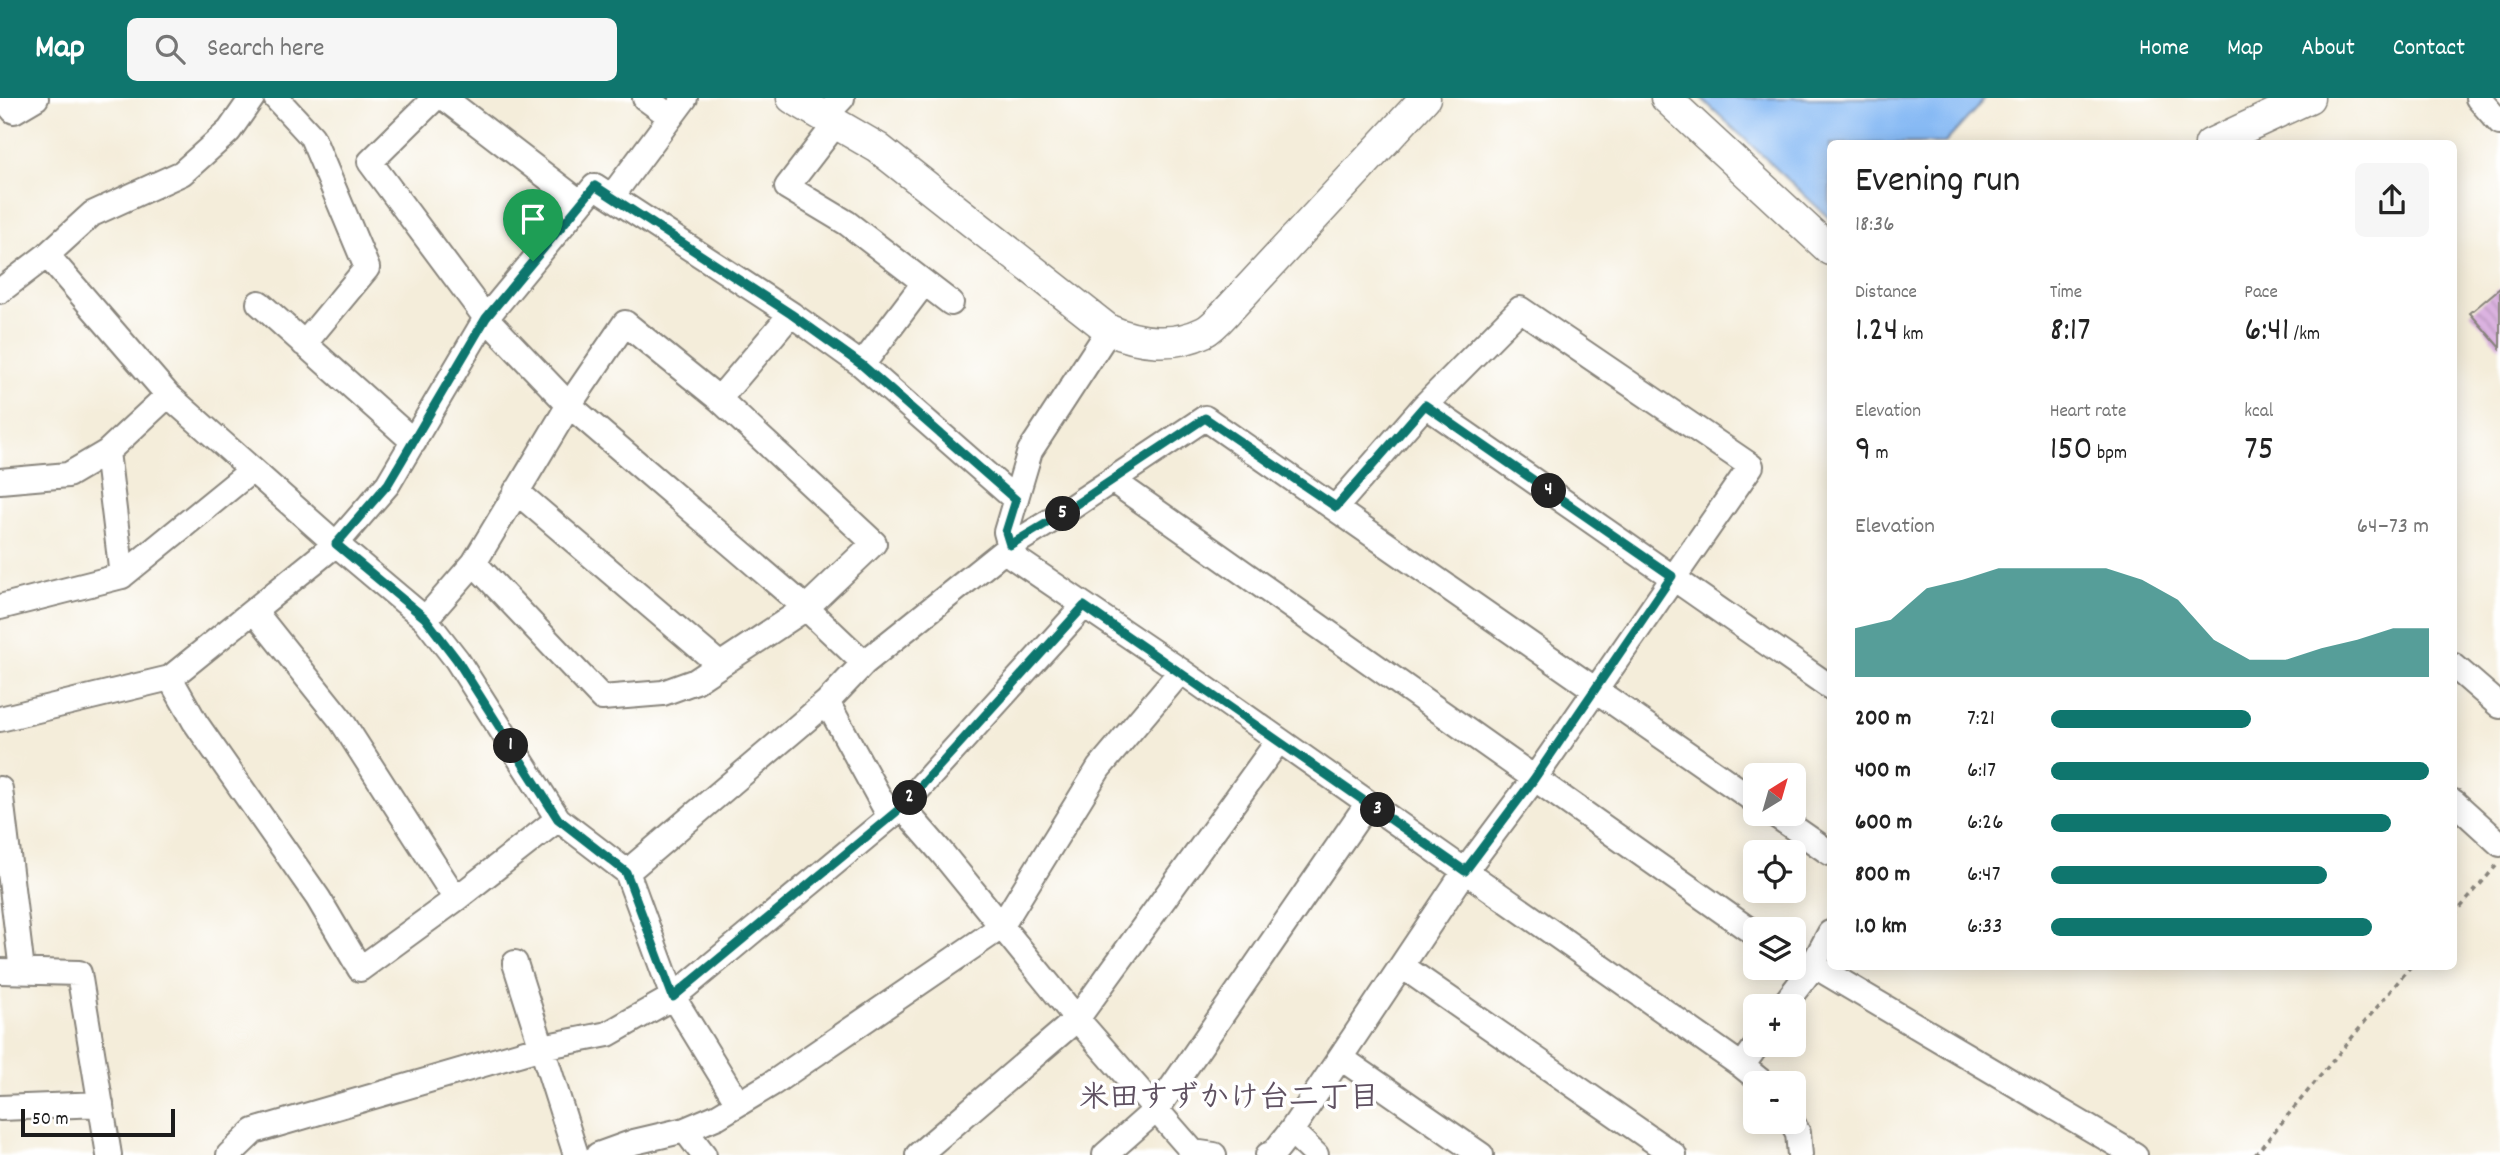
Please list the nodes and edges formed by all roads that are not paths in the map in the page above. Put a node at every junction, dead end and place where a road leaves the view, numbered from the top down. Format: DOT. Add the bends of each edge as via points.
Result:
graph roads {
  1 [pos="3,98"];
  2 [pos="36,98"];
  3 [pos="252,98"];
  4 [pos="276,98"];
  5 [pos="435,98"];
  6 [pos="444,98"];
  7 [pos="645,98"];
  8 [pos="792,98"];
  9 [pos="1425,98"];
  10 [pos="1667,98"];
  11 [pos="2309,98"];
  12 [pos="2478,98"];
  13 [pos="678,107"];
  14 [pos="835,112"];
  15 [pos="2500,123"];
  16 [pos="2219,140"];
  17 [pos="612,196"];
  18 [pos="581,203"];
  19 [pos="1827,247"];
  20 [pos="47,255"];
  21 [pos="924,282"];
  22 [pos="0,291"];
  23 [pos="259,303"];
  24 [pos="951,303"];
  25 [pos="791,314"];
  26 [pos="486,318"];
  27 [pos="1110,330"];
  28 [pos="304,344"];
  29 [pos="862,365"];
  30 [pos="168,396"];
  31 [pos="719,399"];
  32 [pos="569,405"];
  33 [pos="1425,405"];
  34 [pos="414,442"];
  35 [pos="107,452"];
  36 [pos="252,470"];
  37 [pos="1112,480"];
  38 [pos="0,481"];
  39 [pos="516,491"];
  40 [pos="1016,500"];
  41 [pos="1336,507"];
  42 [pos="336,544"];
  43 [pos="1010,545"];
  44 [pos="474,563"];
  45 [pos="122,576"];
  46 [pos="1672,576"];
  47 [pos="1084,606"];
  48 [pos="0,607"];
  49 [pos="806,608"];
  50 [pos="254,611"];
  51 [pos="425,618"];
  52 [pos="864,663"];
  53 [pos="720,665"];
  54 [pos="2457,669"];
  55 [pos="1181,671"];
  56 [pos="170,678"];
  57 [pos="1827,685"];
  58 [pos="1595,688"];
  59 [pos="827,702"];
  60 [pos="2500,706"];
  61 [pos="0,719"];
  62 [pos="1279,740"];
  63 [pos="1534,779"];
  64 [pos="0,789"];
  65 [pos="1743,792"];
  66 [pos="1368,803"];
  67 [pos="2457,805"];
  68 [pos="896,812"];
  69 [pos="558,819"];
  70 [pos="1791,826"];
  71 [pos="2500,844"];
  72 [pos="4,851"];
  73 [pos="1827,851"];
  74 [pos="1465,871"];
  75 [pos="626,872"];
  76 [pos="456,899"];
  77 [pos="1001,926"];
  78 [pos="1743,926"];
  79 [pos="1827,937"];
  80 [pos="514,962"];
  81 [pos="1806,965"];
  82 [pos="1402,966"];
  83 [pos="1806,966"];
  84 [pos="11,971"];
  85 [pos="1838,972"];
  86 [pos="673,997"];
  87 [pos="1077,1019"];
  88 [pos="542,1047"];
  89 [pos="1748,1057"];
  90 [pos="1341,1058"];
  91 [pos="1742,1066"];
  92 [pos="1748,1071"];
  93 [pos="738,1103"];
  94 [pos="101,1104"];
  95 [pos="0,1108"];
  96 [pos="1157,1109"];
  97 [pos="685,1130"];
  98 [pos="1291,1131"];
  99 [pos="1798,1134"];
  100 [pos="109,1155"];
  101 [pos="229,1155"];
  102 [pos="576,1155"];
  103 [pos="598,1155"];
  104 [pos="704,1155"];
  105 [pos="918,1155"];
  106 [pos="1105,1155"];
  107 [pos="1214,1155"];
  108 [pos="1268,1155"];
  109 [pos="1316,1155"];
  110 [pos="1481,1155"];
  111 [pos="1674,1155"];
  112 [pos="1800,1155"];
  113 [pos="2135,1155"];
  1 -- 2 [label="street" via="14,111"];
  3 -- 20 [label="street" via="229,131 183,173 92,214"];
  4 -- 28 [label="street" via="312,137 366,268"];
  5 -- 26 [label="street" via="370,162"];
  6 -- 18 [label="street"];
  7 -- 13 [label="street"];
  8 -- 14 [label="street"];
  9 -- 27 [label="street" via="1206,331 1173,342 1129,338"];
  10 -- 19 [label="street"];
  11 -- 16 [label="street"];
  12 -- 15 [label="street"];
  13 -- 17 [label="street"];
  14 -- 21 [label="street" via="787,187 847,223"];
  14 -- 27 [label="street"];
  17 -- 18 [label="street" via="595,186"];
  17 -- 25 [label="street"];
  18 -- 26 [label="street"];
  20 -- 22 [label="street"];
  20 -- 30 [label="street"];
  21 -- 24 [label="street"];
  21 -- 29 [label="street"];
  23 -- 28 [label="street"];
  25 -- 29 [label="street"];
  25 -- 31 [label="street"];
  26 -- 32 [label="street"];
  26 -- 34 [label="street"];
  27 -- 40 [label="street" via="1030,451"];
  28 -- 34 [label="street"];
  29 -- 40 [label="street"];
  30 -- 35 [label="street"];
  30 -- 36 [label="street"];
  31 -- 32 [label="street" via="625,323"];
  31 -- 49 [label="street" via="874,543"];
  32 -- 39 [label="street"];
  32 -- 49 [label="street"];
  33 -- 41 [label="street"];
  33 -- 46 [label="street"];
  33 -- 46 [label="street" via="1520,309 1751,466"];
  34 -- 42 [label="street" via="388,484"];
  35 -- 38 [label="street" via="68,475"];
  35 -- 45 [label="street"];
  36 -- 42 [label="street"];
  36 -- 45 [label="street"];
  37 -- 41 [label="street" via="1205,418"];
  37 -- 43 [label="street"];
  37 -- 63 [label="street"];
  39 -- 44 [label="street"];
  39 -- 53 [label="street"];
  40 -- 43 [label="street" via="1006,532"];
  41 -- 58 [label="street"];
  42 -- 50 [label="street"];
  42 -- 51 [label="street"];
  43 -- 47 [label="street" via="1013,557"];
  43 -- 52 [label="street"];
  44 -- 51 [label="street"];
  44 -- 53 [label="street" via="602,698 663,693 696,681"];
  45 -- 48 [label="street"];
  46 -- 57 [label="street"];
  46 -- 58 [label="street"];
  47 -- 55 [label="street"];
  47 -- 68 [label="street"];
  49 -- 52 [label="street"];
  49 -- 53 [label="street"];
  50 -- 56 [label="street"];
  50 -- 76 [label="street" via="341,720"];
  51 -- 69 [label="street" via="457,660"];
  52 -- 59 [label="street"];
  54 -- 60 [label="street"];
  55 -- 62 [label="street"];
  55 -- 77 [label="street" via="1099,768"];
  56 -- 61 [label="street"];
  56 -- 76 [label="street" via="195,722 318,898 360,969"];
  58 -- 63 [label="street"];
  58 -- 65 [label="street"];
  59 -- 68 [label="street"];
  59 -- 75 [label="street"];
  62 -- 66 [label="street"];
  62 -- 87 [label="street"];
  63 -- 74 [label="street"];
  63 -- 78 [label="street"];
  64 -- 72 [label="street"];
  66 -- 74 [label="street"];
  66 -- 96 [label="street"];
  67 -- 71 [label="street"];
  68 -- 77 [label="street" via="942,853"];
  68 -- 86 [label="street"];
  69 -- 75 [label="street"];
  69 -- 76 [label="street"];
  70 -- 73 [label="street"];
  72 -- 84 [label="street"];
  74 -- 82 [label="street"];
  74 -- 91 [label="street"];
  75 -- 86 [label="street"];
  77 -- 87 [label="street"];
  77 -- 93 [label="street" via="774,1083"];
  79 -- 81 [label="street"];
  80 -- 88 [label="street"];
  82 -- 90 [label="street"];
  82 -- 111 [label="street"];
  83 -- 85 [label="street"];
  84 -- 94 [label="street" via="79,973"];
  85 -- 113 [label="street"];
  86 -- 88 [label="street" via="608,1034"];
  86 -- 93 [label="street"];
  87 -- 96 [label="street"];
  87 -- 105 [label="street"];
  88 -- 101 [label="street" via="254,1130"];
  88 -- 102 [label="street"];
  89 -- 91 [label="street"];
  90 -- 98 [label="street"];
  90 -- 110 [label="street"];
  91 -- 92 [label="street"];
  93 -- 97 [label="street"];
  94 -- 95 [label="street"];
  94 -- 100 [label="street"];
  96 -- 106 [label="street"];
  96 -- 107 [label="street" via="1193,1152"];
  97 -- 103 [label="street"];
  97 -- 104 [label="street"];
  98 -- 108 [label="street"];
  98 -- 109 [label="street"];
  99 -- 112 [label="street"];
}
